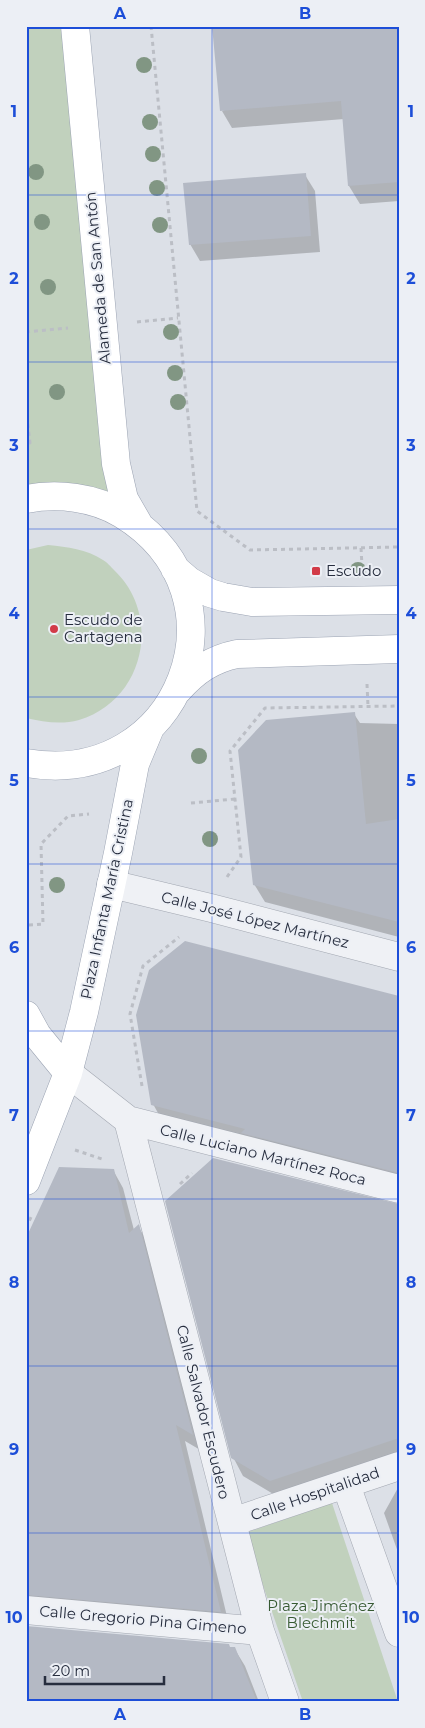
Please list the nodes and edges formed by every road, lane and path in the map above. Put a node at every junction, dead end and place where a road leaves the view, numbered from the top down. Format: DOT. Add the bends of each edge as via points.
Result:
graph roads {
  1 [pos="75,26"];
  2 [pos="151,26"];
  3 [pos="26,408"];
  4 [pos="26,443"];
  5 [pos="26,499"];
  6 [pos="139,525"];
  7 [pos="399,547"];
  8 [pos="175,570"];
  9 [pos="399,600"];
  10 [pos="399,649"];
  11 [pos="177,691"];
  12 [pos="399,706"];
  13 [pos="151,727"];
  14 [pos="26,763"];
  15 [pos="235,799"];
  16 [pos="191,803"];
  17 [pos="89,814"];
  18 [pos="222,883"];
  19 [pos="111,884"];
  20 [pos="29,925"];
  21 [pos="183,933"];
  22 [pos="399,957"];
  23 [pos="26,1015"];
  24 [pos="68,1073"];
  25 [pos="142,1088"];
  26 [pos="128,1120"];
  27 [pos="72,1149"];
  28 [pos="107,1160"];
  29 [pos="26,1181"];
  30 [pos="399,1189"];
  31 [pos="399,1466"];
  32 [pos="346,1485"];
  33 [pos="232,1522"];
  34 [pos="26,1610"];
  35 [pos="260,1631"];
  36 [pos="399,1632"];
  37 [pos="285,1702"];
  1 -- 6 [label="main road, Alameda de San Antón" via="116,464 124,499"];
  2 -- 7 [label="path" via="197,510 250,550"];
  3 -- 4 [label="path" via="30,443"];
  5 -- 6 [label="main road, Plaza Infanta María Cristina" via="61,496 93,501"];
  6 -- 8 [label="main road, Plaza Infanta María Cristina" via="161,548"];
  8 -- 9 [label="main road" via="210,593 252,602"];
  8 -- 11 [label="main road, Plaza Infanta María Cristina" via="188,607 190,634 186,666"];
  10 -- 11 [label="main road" via="237,654 202,666"];
  11 -- 13 [label="main road, Plaza Infanta María Cristina"];
  12 -- 15 [label="path" via="265,708 230,751"];
  13 -- 14 [label="main road, Plaza Infanta María Cristina" via="131,744 89,762 57,767"];
  13 -- 19 [label="main road, Plaza Infanta María Cristina" via="135,764"];
  15 -- 16 [label="path"];
  15 -- 18 [label="path" via="241,857"];
  17 -- 20 [label="path" via="68,816 41,844 43,924"];
  19 -- 22 [label="street, Calle José López Martínez"];
  19 -- 24 [label="main road, Plaza Infanta María Cristina"];
  21 -- 25 [label="path" via="143,966 130,1014"];
  23 -- 24 [label="main road" via="37,1035"];
  24 -- 26 [label="street"];
  24 -- 29 [label="main road, Plaza Infanta María Cristina"];
  26 -- 30 [label="street, Calle Luciano Martínez Roca"];
  26 -- 33 [label="street, Calle Salvador Escudero"];
  27 -- 28 [label="path"];
  31 -- 32 [label="street, Calle Hospitalidad"];
  32 -- 33 [label="street, Calle Hospitalidad"];
  32 -- 36 [label="street"];
  33 -- 35 [label="street, Calle Salvador Escudero"];
  34 -- 35 [label="street, Calle Gregorio Pina Gimeno"];
  35 -- 37 [label="street, Calle Salvador Escudero"];
}
